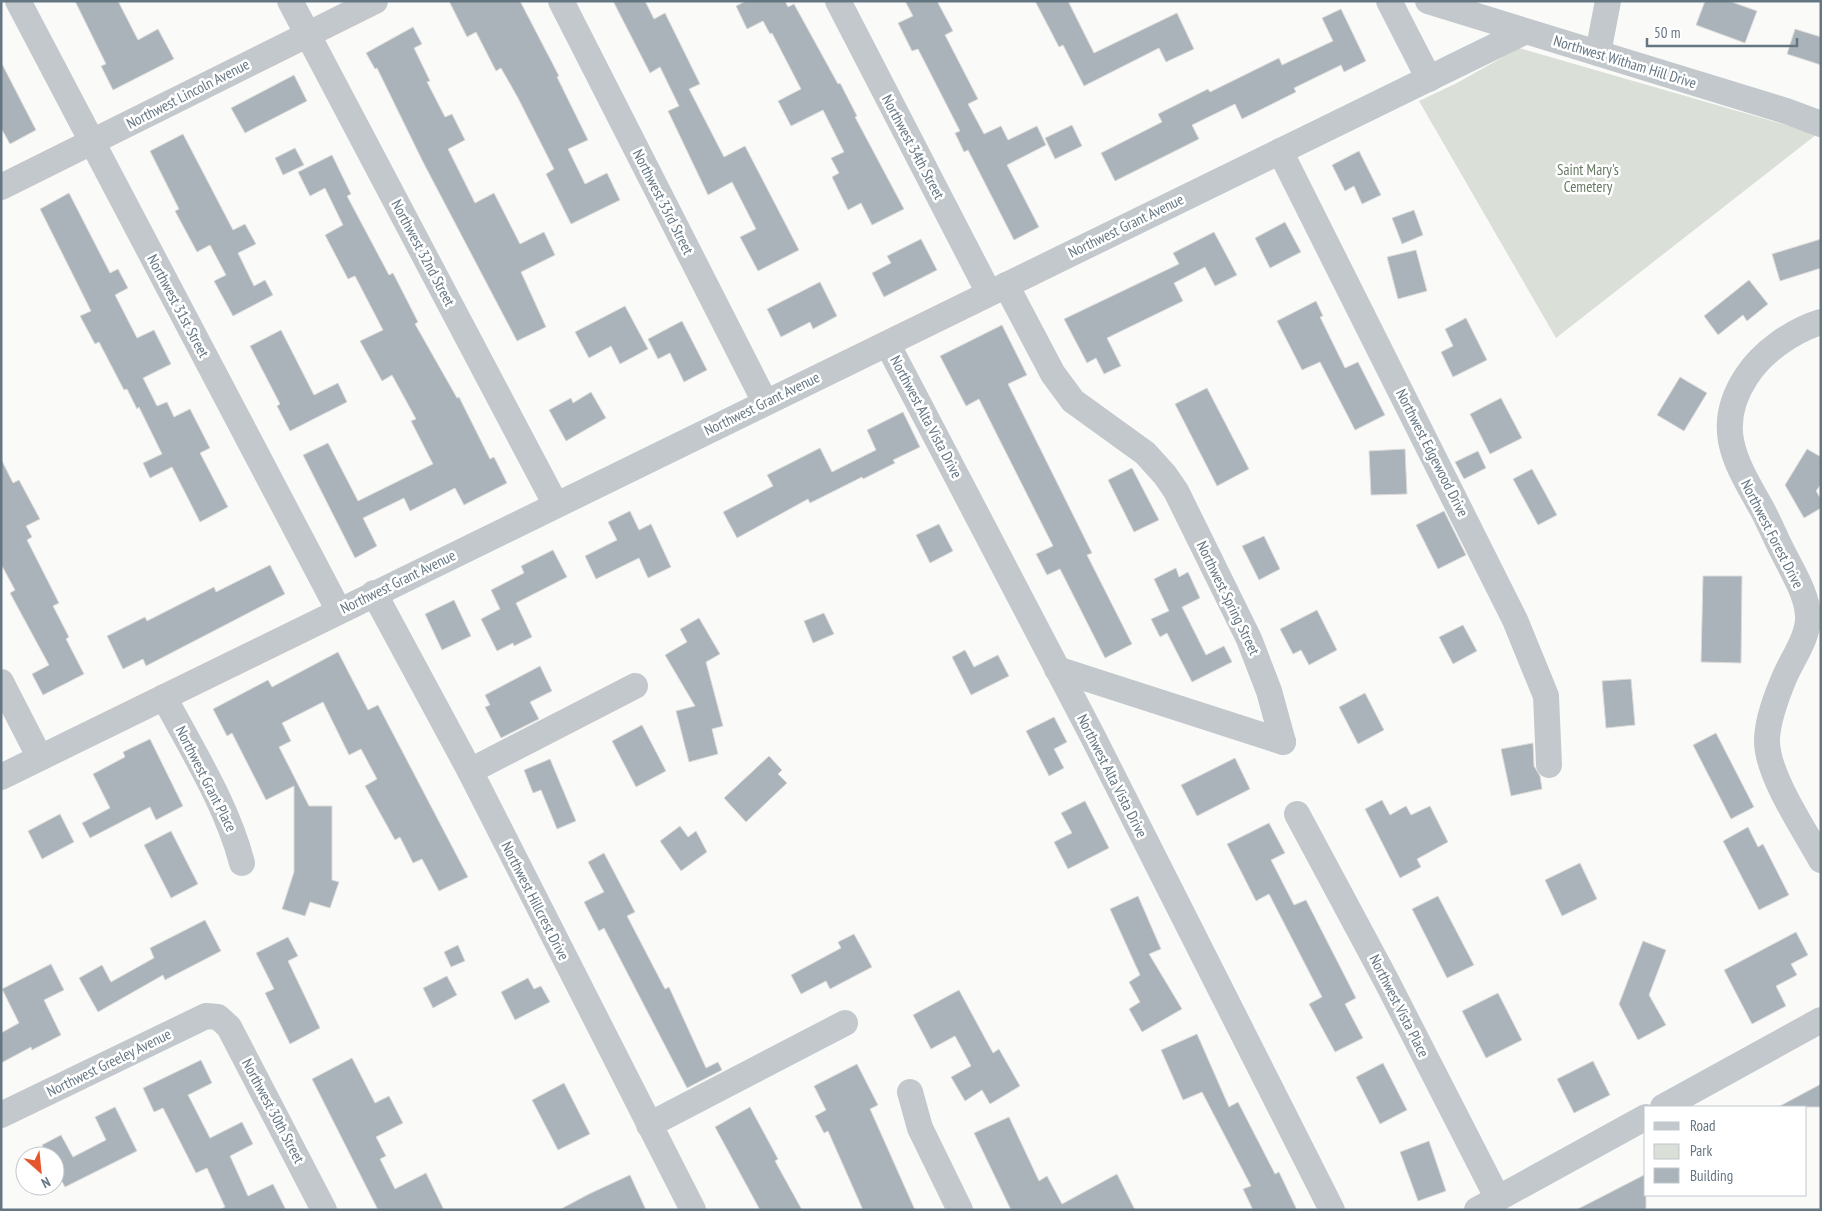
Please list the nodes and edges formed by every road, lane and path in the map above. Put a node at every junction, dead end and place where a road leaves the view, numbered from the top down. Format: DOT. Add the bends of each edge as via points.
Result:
graph roads {
  1 [pos="18,1"];
  2 [pos="290,1"];
  3 [pos="376,1"];
  4 [pos="562,1"];
  5 [pos="838,1"];
  6 [pos="1389,1"];
  7 [pos="1428,1"];
  8 [pos="1608,1"];
  9 [pos="1524,32"];
  10 [pos="308,35"];
  11 [pos="1598,53"];
  12 [pos="1429,79"];
  13 [pos="1821,124"];
  14 [pos="92,143"];
  15 [pos="1280,151"];
  16 [pos="1,187"];
  17 [pos="998,289"];
  18 [pos="1821,322"];
  19 [pos="888,345"];
  20 [pos="765,402"];
  21 [pos="556,505"];
  22 [pos="374,593"];
  23 [pos="339,611"];
  24 [pos="1057,669"];
  25 [pos="1,682"];
  26 [pos="635,686"];
  27 [pos="164,698"];
  28 [pos="40,758"];
  29 [pos="1549,765"];
  30 [pos="470,771"];
  31 [pos="1,777"];
  32 [pos="1297,814"];
  33 [pos="1821,860"];
  34 [pos="242,863"];
  35 [pos="218,1017"];
  36 [pos="1821,1020"];
  37 [pos="845,1023"];
  38 [pos="910,1092"];
  39 [pos="1666,1106"];
  40 [pos="1,1115"];
  41 [pos="1644,1118"];
  42 [pos="649,1125"];
  43 [pos="1488,1204"];
  44 [pos="324,1210"];
  45 [pos="694,1210"];
  46 [pos="960,1210"];
  47 [pos="1332,1210"];
  1 -- 14 [label="street, Northwest 31st Street"];
  2 -- 10 [label="street, Northwest 32nd Street"];
  3 -- 10 [label="street, Northwest Lincoln Avenue"];
  4 -- 20 [label="street, Northwest 33rd Street"];
  5 -- 17 [label="street, Northwest 34th Street"];
  6 -- 12 [label="street"];
  7 -- 9 [label="street, Northwest Witham Hill Drive"];
  8 -- 11 [label="street"];
  9 -- 11 [label="street, Northwest Witham Hill Drive"];
  9 -- 12 [label="street, Northwest Grant Avenue"];
  10 -- 14 [label="street, Northwest Lincoln Avenue"];
  10 -- 21 [label="street, Northwest 32nd Street"];
  11 -- 13 [label="street, Northwest Witham Hill Drive"];
  12 -- 15 [label="street, Northwest Grant Avenue"];
  14 -- 16 [label="street, Northwest Lincoln Avenue"];
  14 -- 23 [label="street, Northwest 31st Street"];
  15 -- 17 [label="street, Northwest Grant Avenue"];
  15 -- 29 [label="street, Northwest Edgewood Drive" via="1515,620 1546,696"];
  17 -- 19 [label="street, Northwest Grant Avenue"];
  17 -- 24 [label="street, Northwest Spring Street" via="1074,401 1145,453 1176,491 1249,640 1269,691 1283,742"];
  18 -- 33 [label="street, Northwest Forest Drive" via="1784,340 1750,371 1740,386 1731,411 1729,431 1735,462 1799,584 1807,606 1805,633 1782,683 1768,726 1767,740 1775,776"];
  19 -- 20 [label="street, Northwest Grant Avenue"];
  19 -- 24 [label="street, Northwest Alta Vista Drive"];
  20 -- 21 [label="street, Northwest Grant Avenue"];
  21 -- 22 [label="street, Northwest Grant Avenue"];
  22 -- 23 [label="street, Northwest Grant Avenue"];
  22 -- 30 [label="street, Northwest Hillcrest Drive"];
  23 -- 27 [label="street, Northwest Grant Avenue"];
  24 -- 47 [label="street, Northwest Alta Vista Drive"];
  25 -- 28 [label="street"];
  26 -- 30 [label="street"];
  27 -- 28 [label="street, Northwest Grant Avenue"];
  27 -- 34 [label="street, Northwest Grant Place" via="237,841"];
  28 -- 31 [label="street, Northwest Grant Avenue"];
  30 -- 42 [label="street, Northwest Hillcrest Drive"];
  32 -- 43 [label="street, Northwest Vista Place" via="1386,980"];
  35 -- 40 [label="street, Northwest Greeley Avenue" via="206,1016"];
  35 -- 44 [label="street, Northwest 30th Street" via="229,1027"];
  36 -- 39 [label="street"];
  37 -- 42 [label="street"];
  38 -- 46 [label="street" via="920,1128"];
  41 -- 43 [label="street"];
  42 -- 45 [label="street, Northwest Hillcrest Drive"];
}
